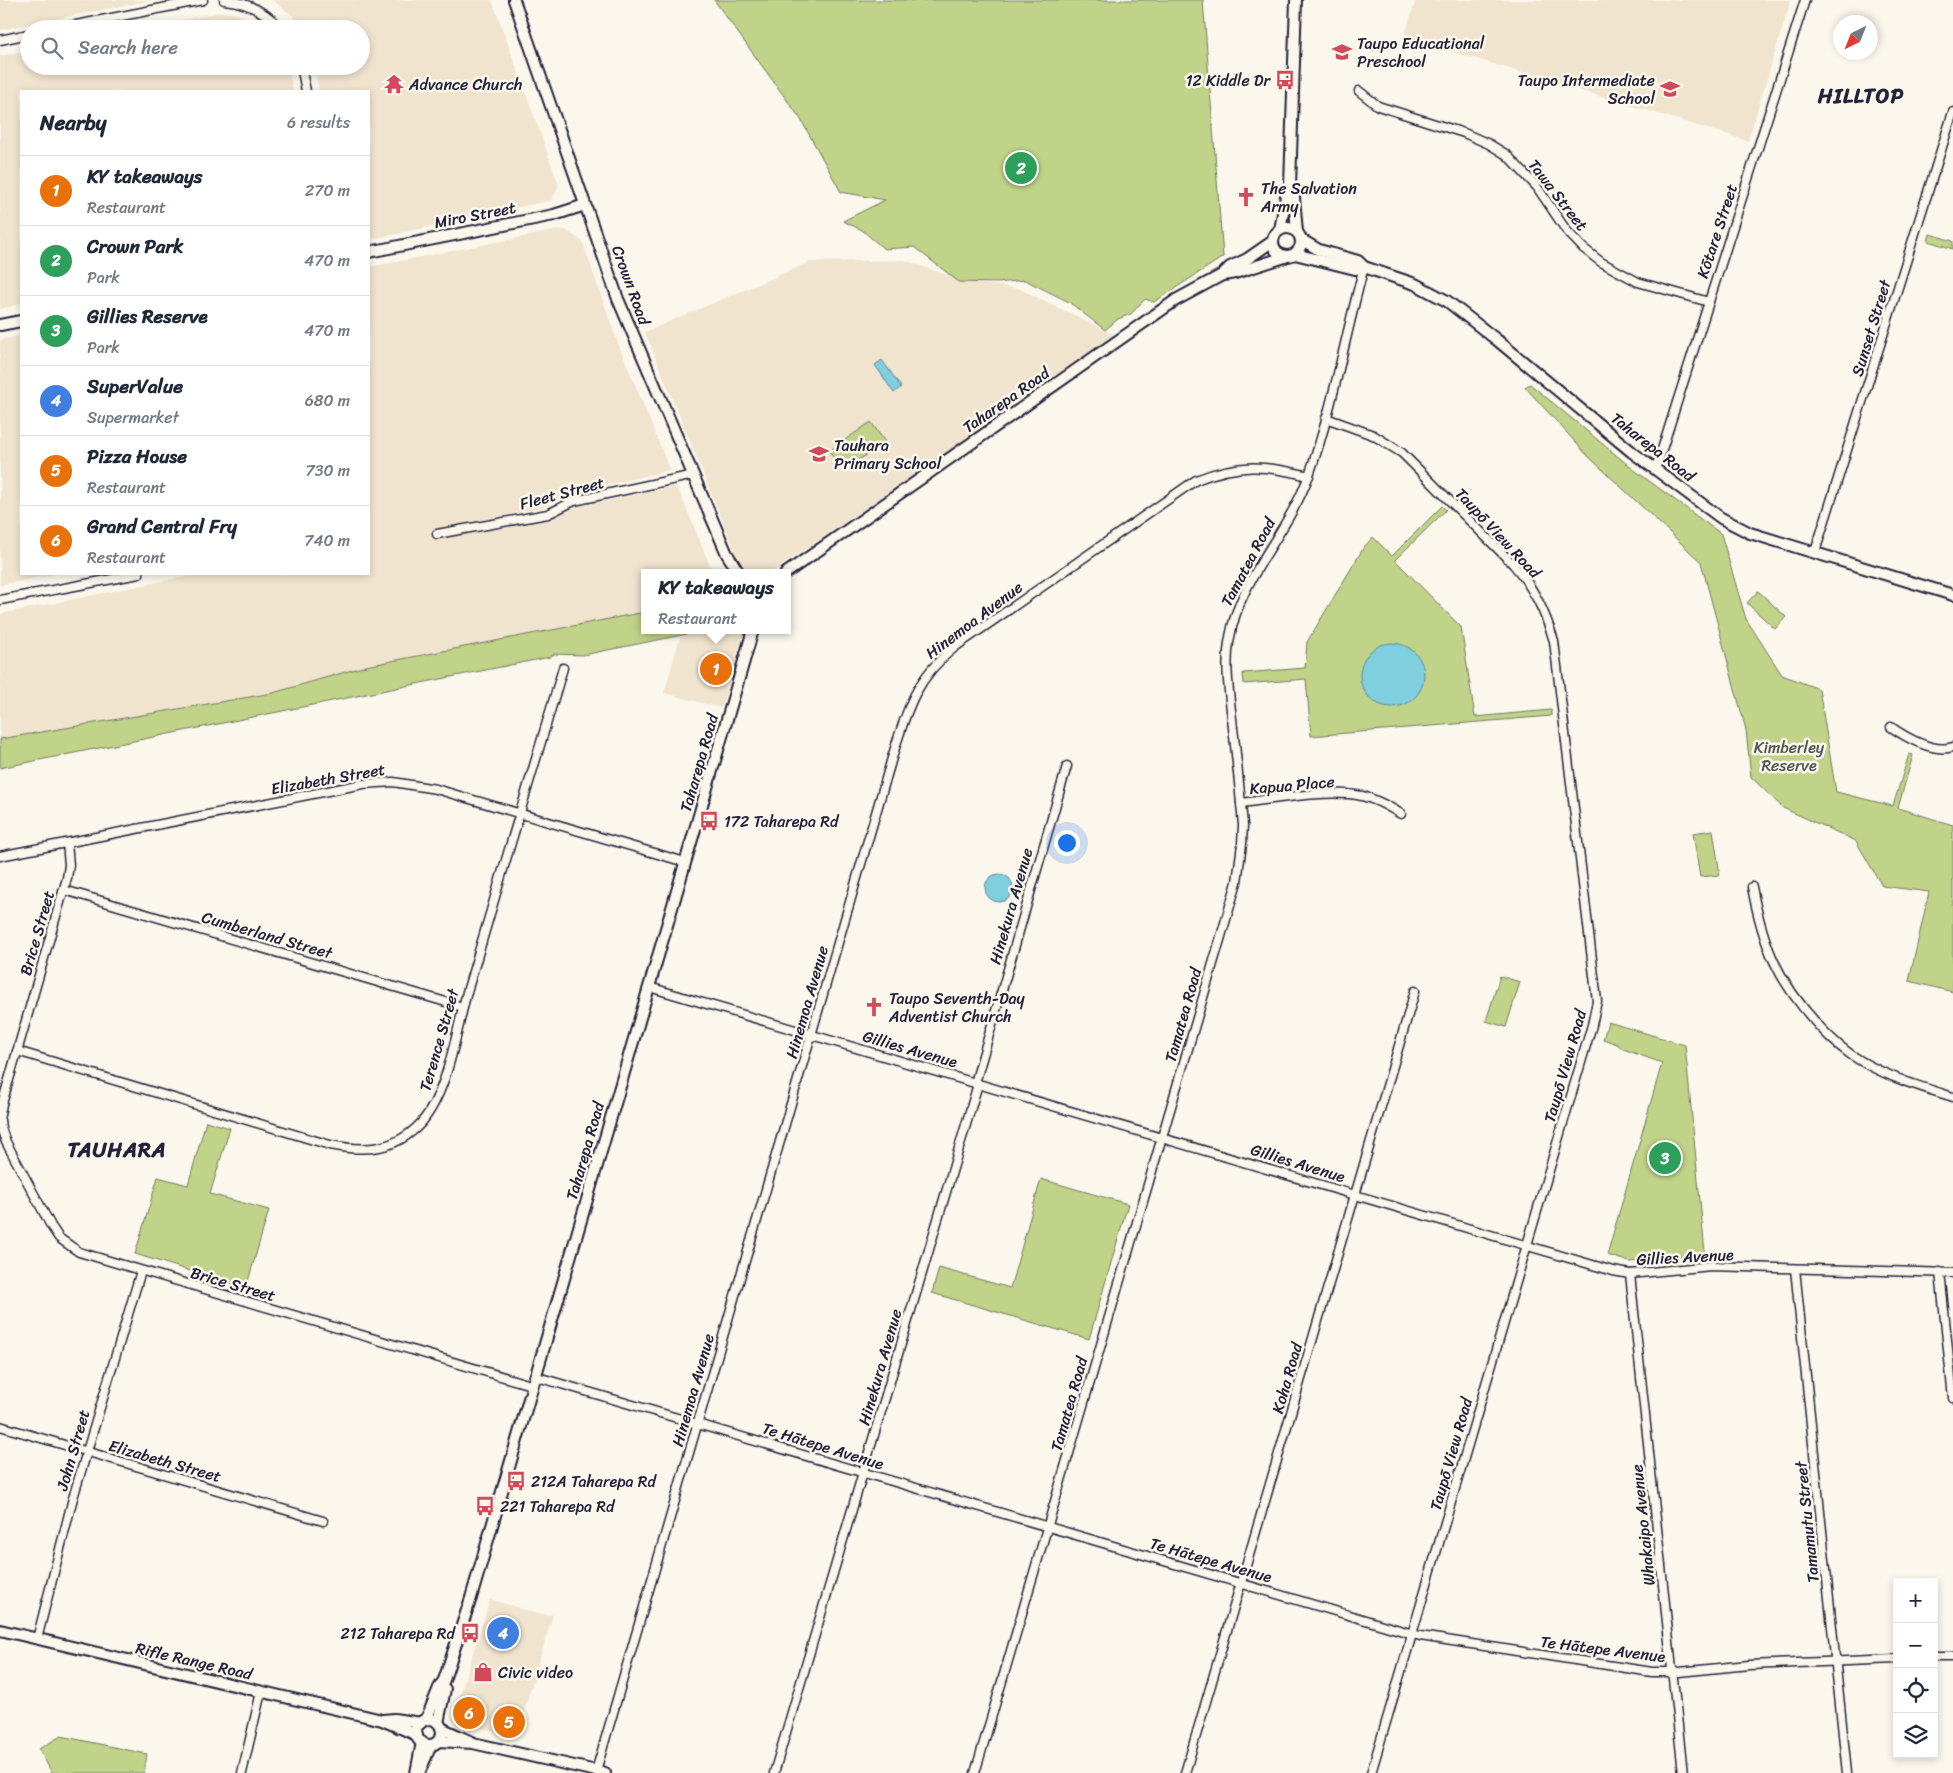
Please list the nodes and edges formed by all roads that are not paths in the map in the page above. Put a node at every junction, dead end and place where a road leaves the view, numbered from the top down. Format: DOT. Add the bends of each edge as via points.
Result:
graph roads {
  1 [pos="203,0"];
  2 [pos="224,0"];
  3 [pos="514,0"];
  4 [pos="1296,0"];
  5 [pos="1805,0"];
  6 [pos="236,1"];
  7 [pos="102,20"];
  8 [pos="273,20"];
  9 [pos="20,36"];
  10 [pos="0,40"];
  11 [pos="303,75"];
  12 [pos="306,90"];
  13 [pos="1359,91"];
  14 [pos="1953,112"];
  15 [pos="1290,186"];
  16 [pos="585,204"];
  17 [pos="1280,230"];
  18 [pos="1299,236"];
  19 [pos="1273,241"];
  20 [pos="370,252"];
  21 [pos="1290,256"];
  22 [pos="1364,267"];
  23 [pos="1222,275"];
  24 [pos="1709,302"];
  25 [pos="20,321"];
  26 [pos="0,325"];
  27 [pos="1326,418"];
  28 [pos="1654,469"];
  29 [pos="694,475"];
  30 [pos="1309,476"];
  31 [pos="437,534"];
  32 [pos="1815,552"];
  33 [pos="736,569"];
  34 [pos="791,570"];
  35 [pos="133,575"];
  36 [pos="1953,595"];
  37 [pos="0,600"];
  38 [pos="752,634"];
  39 [pos="563,668"];
  40 [pos="1890,727"];
  41 [pos="1953,747"];
  42 [pos="1067,766"];
  43 [pos="1241,803"];
  44 [pos="519,814"];
  45 [pos="1400,814"];
  46 [pos="67,843"];
  47 [pos="0,856"];
  48 [pos="685,862"];
  49 [pos="1752,887"];
  50 [pos="64,890"];
  51 [pos="649,987"];
  52 [pos="1415,991"];
  53 [pos="463,1007"];
  54 [pos="812,1035"];
  55 [pos="17,1051"];
  56 [pos="976,1083"];
  57 [pos="1953,1097"];
  58 [pos="0,1115"];
  59 [pos="0,1120"];
  60 [pos="1162,1137"];
  61 [pos="1355,1194"];
  62 [pos="1527,1245"];
  63 [pos="1795,1269"];
  64 [pos="140,1271"];
  65 [pos="1940,1272"];
  66 [pos="1953,1273"];
  67 [pos="1630,1274"];
  68 [pos="533,1380"];
  69 [pos="1953,1398"];
  70 [pos="698,1423"];
  71 [pos="0,1426"];
  72 [pos="86,1452"];
  73 [pos="863,1472"];
  74 [pos="323,1521"];
  75 [pos="1048,1526"];
  76 [pos="1241,1583"];
  77 [pos="0,1630"];
  78 [pos="1412,1634"];
  79 [pos="37,1639"];
  80 [pos="1953,1657"];
  81 [pos="1938,1658"];
  82 [pos="1893,1659"];
  83 [pos="1835,1661"];
  84 [pos="1672,1672"];
  85 [pos="444,1680"];
  86 [pos="261,1692"];
  87 [pos="382,1720"];
  88 [pos="423,1722"];
  89 [pos="440,1725"];
  90 [pos="427,1741"];
  91 [pos="473,1743"];
  92 [pos="600,1772"];
  93 [pos="242,1773"];
  94 [pos="417,1773"];
  95 [pos="774,1773"];
  96 [pos="976,1773"];
  97 [pos="1185,1773"];
  98 [pos="1371,1773"];
  99 [pos="1683,1773"];
  100 [pos="1847,1773"];
  1 -- 7 [label="street"];
  2 -- 6 [label="street"];
  3 -- 16 [label="street, Crown Road"];
  4 -- 15 [label="street"];
  5 -- 24 [label="street, Kōtare Street"];
  6 -- 8 [label="street" via="259,10"];
  9 -- 10 [label="street"];
  11 -- 12 [label="street"];
  13 -- 24 [label="street, Tawa Street" via="1378,106 1489,144 1507,156 1537,187 1566,230 1601,262 1638,282"];
  14 -- 32 [label="street, Sunset Street"];
  15 -- 17 [label="street"];
  15 -- 18 [label="street"];
  16 -- 20 [label="street, Miro Street" via="554,215"];
  16 -- 29 [label="street, Crown Road" via="618,299"];
  17 -- 18 [label="street, Taharepa Road" via="1289,228"];
  17 -- 19 [label="street, Taharepa Road"];
  18 -- 21 [label="street" via="1301,248"];
  18 -- 22 [label="street, Taharepa Road" via="1319,250 1358,261"];
  19 -- 21 [label="street" via="1278,253"];
  19 -- 23 [label="street, Taharepa Road"];
  21 -- 22 [label="street, Taharepa Road" via="1355,269"];
  21 -- 23 [label="street, Taharepa Road"];
  22 -- 27 [label="street, Tamatea Road"];
  22 -- 28 [label="street, Taharepa Road" via="1415,284 1447,301"];
  23 -- 34 [label="street, Taharepa Road" via="1176,300"];
  24 -- 28 [label="street, Kōtare Street"];
  25 -- 26 [label="street"];
  27 -- 30 [label="street, Tamatea Road"];
  27 -- 62 [label="street, Taupō View Road" via="1380,439 1418,468 1527,580 1547,617 1554,641 1597,1001"];
  28 -- 32 [label="street, Taharepa Road" via="1737,527"];
  29 -- 31 [label="street, Fleet Street" via="574,501 548,514"];
  29 -- 33 [label="street, Crown Road"];
  30 -- 43 [label="street, Tamatea Road" via="1241,599 1229,638 1228,675"];
  30 -- 54 [label="street, Hinemoa Avenue" via="1251,466 1196,480 955,647 929,672 914,694 904,719"];
  32 -- 36 [label="street, Taharepa Road"];
  35 -- 37 [label="street"];
  38 -- 48 [label="street, Taharepa Road"];
  39 -- 44 [label="street, Terence Street"];
  40 -- 41 [label="street" via="1906,737 1937,748"];
  42 -- 56 [label="street, Hinekura Avenue"];
  43 -- 45 [label="street, Kapua Place" via="1335,793 1381,802"];
  43 -- 60 [label="street, Tamatea Road" via="1242,844 1236,882"];
  44 -- 46 [label="street, Elizabeth Street" via="436,789 385,782"];
  44 -- 48 [label="street, Elizabeth Street"];
  44 -- 53 [label="street, Terence Street"];
  46 -- 47 [label="street, Elizabeth Street"];
  46 -- 50 [label="street, Brice Street" via="70,865"];
  48 -- 51 [label="street, Taharepa Road"];
  49 -- 57 [label="street" via="1758,918 1774,962 1793,996 1824,1031 1859,1060 1879,1071"];
  50 -- 53 [label="street, Cumberland Street"];
  50 -- 55 [label="street, Brice Street"];
  51 -- 54 [label="street, Gillies Avenue"];
  51 -- 68 [label="street, Taharepa Road"];
  52 -- 61 [label="street, Koha Road"];
  53 -- 55 [label="street, Terence Street" via="442,1087 428,1114 410,1134 381,1148 366,1150 330,1145"];
  54 -- 56 [label="street, Gillies Avenue"];
  54 -- 70 [label="street, Hinemoa Avenue"];
  55 -- 58 [label="street, Brice Street"];
  56 -- 60 [label="street, Gillies Avenue"];
  56 -- 73 [label="street, Hinekura Avenue"];
  59 -- 64 [label="street, Brice Street" via="6,1142 59,1238 79,1252"];
  60 -- 61 [label="street, Gillies Avenue"];
  60 -- 75 [label="street, Tamatea Road"];
  61 -- 62 [label="street, Gillies Avenue"];
  61 -- 76 [label="street, Koha Road"];
  62 -- 67 [label="street, Gillies Avenue"];
  62 -- 78 [label="street, Taupō View Road"];
  63 -- 65 [label="street, Gillies Avenue"];
  63 -- 67 [label="street, Gillies Avenue" via="1711,1266"];
  63 -- 83 [label="street, Tamamutu Street"];
  64 -- 68 [label="street, Brice Street"];
  64 -- 72 [label="street, John Street"];
  65 -- 66 [label="street, Gillies Avenue"];
  65 -- 69 [label="street"];
  67 -- 84 [label="street, Whakaipo Avenue"];
  68 -- 70 [label="street, Te Hātepe Avenue"];
  68 -- 85 [label="street, Taharepa Road" via="471,1598"];
  70 -- 73 [label="street, Te Hātepe Avenue"];
  70 -- 92 [label="street, Hinemoa Avenue"];
  71 -- 72 [label="street, Elizabeth Street"];
  72 -- 74 [label="street, Elizabeth Street"];
  72 -- 79 [label="street, John Street"];
  73 -- 75 [label="street, Te Hātepe Avenue"];
  73 -- 95 [label="street, Hinekura Avenue"];
  75 -- 76 [label="street, Te Hātepe Avenue"];
  75 -- 96 [label="street, Tamatea Road"];
  76 -- 78 [label="street, Te Hātepe Avenue"];
  76 -- 97 [label="street, Koha Road"];
  77 -- 79 [label="street, Rifle Range Road"];
  78 -- 84 [label="street, Te Hātepe Avenue" via="1633,1670"];
  78 -- 98 [label="street, Taupō View Road"];
  79 -- 86 [label="street, Rifle Range Road"];
  80 -- 81 [label="street"];
  82 -- 83 [label="street, Te Hātepe Avenue"];
  83 -- 84 [label="street, Te Hātepe Avenue"];
  83 -- 100 [label="street, Tamamutu Street"];
  84 -- 99 [label="street, Whakaipo Avenue"];
  85 -- 88 [label="street, Taharepa Road"];
  85 -- 89 [label="street, Taharepa Road"];
  86 -- 87 [label="street, Rifle Range Road"];
  86 -- 93 [label="street"];
  87 -- 88 [label="street, Rifle Range Road"];
  87 -- 90 [label="street, Rifle Range Road"];
  88 -- 89 [label="street" via="430,1719"];
  88 -- 90 [label="street" via="417,1729"];
  89 -- 90 [label="street" via="442,1735"];
  89 -- 91 [label="street, Rifle Range Road"];
  90 -- 91 [label="street, Rifle Range Road"];
  90 -- 94 [label="street"];
  91 -- 92 [label="street, Rifle Range Road"];
}
